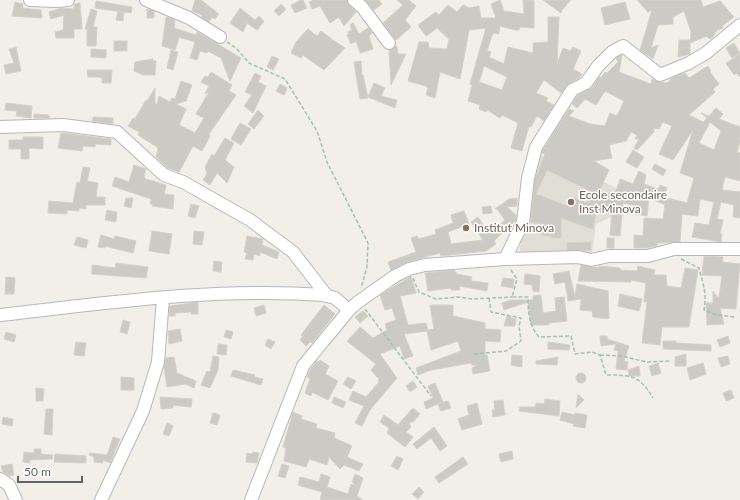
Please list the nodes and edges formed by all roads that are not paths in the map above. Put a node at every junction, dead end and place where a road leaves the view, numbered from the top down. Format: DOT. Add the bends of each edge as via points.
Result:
graph roads {
  1 [pos="30,0"];
  2 [pos="68,0"];
  3 [pos="146,0"];
  4 [pos="354,0"];
  5 [pos="740,25"];
  6 [pos="220,37"];
  7 [pos="389,43"];
  8 [pos="0,127"];
  9 [pos="740,249"];
  10 [pos="504,259"];
  11 [pos="327,296"];
  12 [pos="163,298"];
  13 [pos="354,306"];
  14 [pos="0,315"];
  15 [pos="0,478"];
  16 [pos="16,500"];
  17 [pos="101,500"];
  18 [pos="251,500"];
  1 -- 2 [label="street"];
  3 -- 6 [label="street" via="189,18"];
  4 -- 7 [label="street"];
  5 -- 10 [label="street" via="706,53 660,75 623,46 612,52 586,83 572,90 536,147 528,178 523,222"];
  8 -- 11 [label="street" via="63,125 117,132 164,175 183,182 250,220 293,252"];
  9 -- 10 [label="street" via="674,249 648,256 609,256 591,260 578,257"];
  10 -- 13 [label="street" via="449,262 409,269 395,276"];
  11 -- 12 [label="street" via="245,292"];
  11 -- 13 [label="street"];
  12 -- 14 [label="street" via="102,302"];
  12 -- 17 [label="street" via="158,362 143,411"];
  13 -- 18 [label="street" via="302,366"];
  15 -- 16 [label="street" via="9,485"];
}
